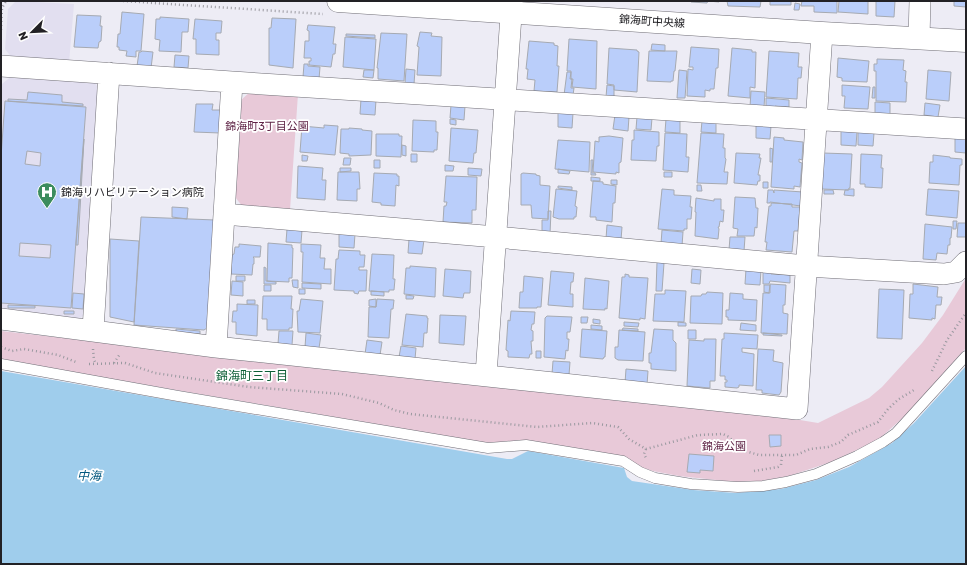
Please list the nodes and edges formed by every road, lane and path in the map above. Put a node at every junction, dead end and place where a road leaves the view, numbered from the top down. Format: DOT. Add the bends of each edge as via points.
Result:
graph roads {
  1 [pos="6,1"];
  2 [pos="338,1"];
  3 [pos="920,1"];
  4 [pos="512,6"];
  5 [pos="1,30"];
  6 [pos="822,33"];
  7 [pos="918,38"];
  8 [pos="966,41"];
  9 [pos="1,66"];
  10 [pos="109,73"];
  11 [pos="232,82"];
  12 [pos="505,99"];
  13 [pos="816,120"];
  14 [pos="966,129"];
  15 [pos="224,214"];
  16 [pos="496,237"];
  17 [pos="966,262"];
  18 [pos="806,266"];
  19 [pos="966,313"];
  20 [pos="1,319"];
  21 [pos="93,330"];
  22 [pos="1,347"];
  23 [pos="216,347"];
  24 [pos="966,356"];
  25 [pos="1,364"];
  26 [pos="81,364"];
  27 [pos="89,364"];
  28 [pos="931,374"];
  29 [pos="486,375"];
  30 [pos="917,389"];
  31 [pos="646,449"];
  32 [pos="782,455"];
  33 [pos="647,458"];
  34 [pos="750,471"];
  1 -- 5 [label="path" via="2,8"];
  2 -- 4 [label="street, 錦海町中央線"];
  3 -- 7 [label="street"];
  4 -- 6 [label="street, 錦海町中央線"];
  4 -- 12 [label="street"];
  6 -- 7 [label="street, 錦海町中央線"];
  6 -- 13 [label="street"];
  7 -- 8 [label="street, 錦海町中央線"];
  9 -- 10 [label="street"];
  10 -- 11 [label="street"];
  10 -- 21 [label="street"];
  11 -- 12 [label="street"];
  11 -- 15 [label="street"];
  12 -- 13 [label="street"];
  12 -- 16 [label="street"];
  13 -- 14 [label="street"];
  13 -- 18 [label="street"];
  15 -- 16 [label="street"];
  15 -- 23 [label="street"];
  16 -- 18 [label="street"];
  16 -- 29 [label="street"];
  17 -- 18 [label="street" via="956,272 944,274"];
  18 -- 29 [label="street" via="797,409"];
  19 -- 28 [label="path" via="947,340"];
  20 -- 21 [label="street"];
  21 -- 23 [label="street"];
  22 -- 26 [label="path" via="12,351 24,349 58,356"];
  23 -- 29 [label="street"];
  24 -- 25 [label="lane" via="896,433 883,442 816,474 763,486 738,487 691,484 655,478 623,461 526,445 488,448"];
  27 -- 31 [label="path" via="125,363 155,373 249,387 342,394 410,414 537,427 592,423 618,427 629,439"];
  30 -- 32 [label="path" via="899,399 878,422 848,435 841,442 796,455"];
  31 -- 32 [label="path" via="698,435 722,434 729,437 742,450 759,455"];
  31 -- 33 [label="path" via="644,454"];
  32 -- 34 [label="path" via="781,465 778,467"];
}
